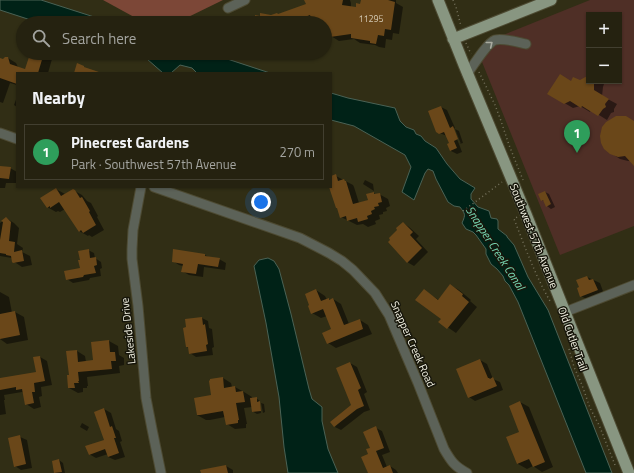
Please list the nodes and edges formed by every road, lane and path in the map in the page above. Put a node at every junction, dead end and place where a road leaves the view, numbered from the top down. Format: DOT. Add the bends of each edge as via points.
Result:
graph roads {
  1 [pos="245,0"];
  2 [pos="438,0"];
  3 [pos="453,0"];
  4 [pos="551,0"];
  5 [pos="228,8"];
  6 [pos="460,26"];
  7 [pos="453,39"];
  8 [pos="526,44"];
  9 [pos="472,72"];
  10 [pos="0,133"];
  11 [pos="16,139"];
  12 [pos="510,176"];
  13 [pos="524,183"];
  14 [pos="142,188"];
  15 [pos="157,188"];
  16 [pos="463,211"];
  17 [pos="518,217"];
  18 [pos="634,285"];
  19 [pos="552,304"];
  20 [pos="565,312"];
  21 [pos="569,346"];
  22 [pos="616,468"];
  23 [pos="161,473"];
  24 [pos="467,473"];
  25 [pos="629,473"];
  1 -- 5 [label="street"];
  2 -- 7 [label="main road, Southwest 57th Avenue"];
  3 -- 6 [label="path"];
  4 -- 7 [label="main road"];
  7 -- 9 [label="main road, Southwest 57th Avenue"];
  9 -- 8 [label="street, one-way" via="484,50 494,40"];
  9 -- 12 [label="main road, Southwest 57th Avenue"];
  9 -- 13 [label="path" via="495,105"];
  10 -- 11 [label="street"];
  12 -- 16 [label="path"];
  12 -- 20 [label="main road, Southwest 57th Avenue"];
  14 -- 23 [label="street, Lakeside Drive" via="133,230 132,260 146,398"];
  15 -- 24 [label="street, Snapper Creek Road" via="300,238 329,253 353,270 375,293 387,311 444,449 455,465"];
  17 -- 19 [label="path, Old Cutler Trail" via="514,219 533,267"];
  18 -- 20 [label="street"];
  20 -- 25 [label="main road, Southwest 57th Avenue"];
  21 -- 22 [label="path, Old Cutler Trail" via="574,367"];
}
